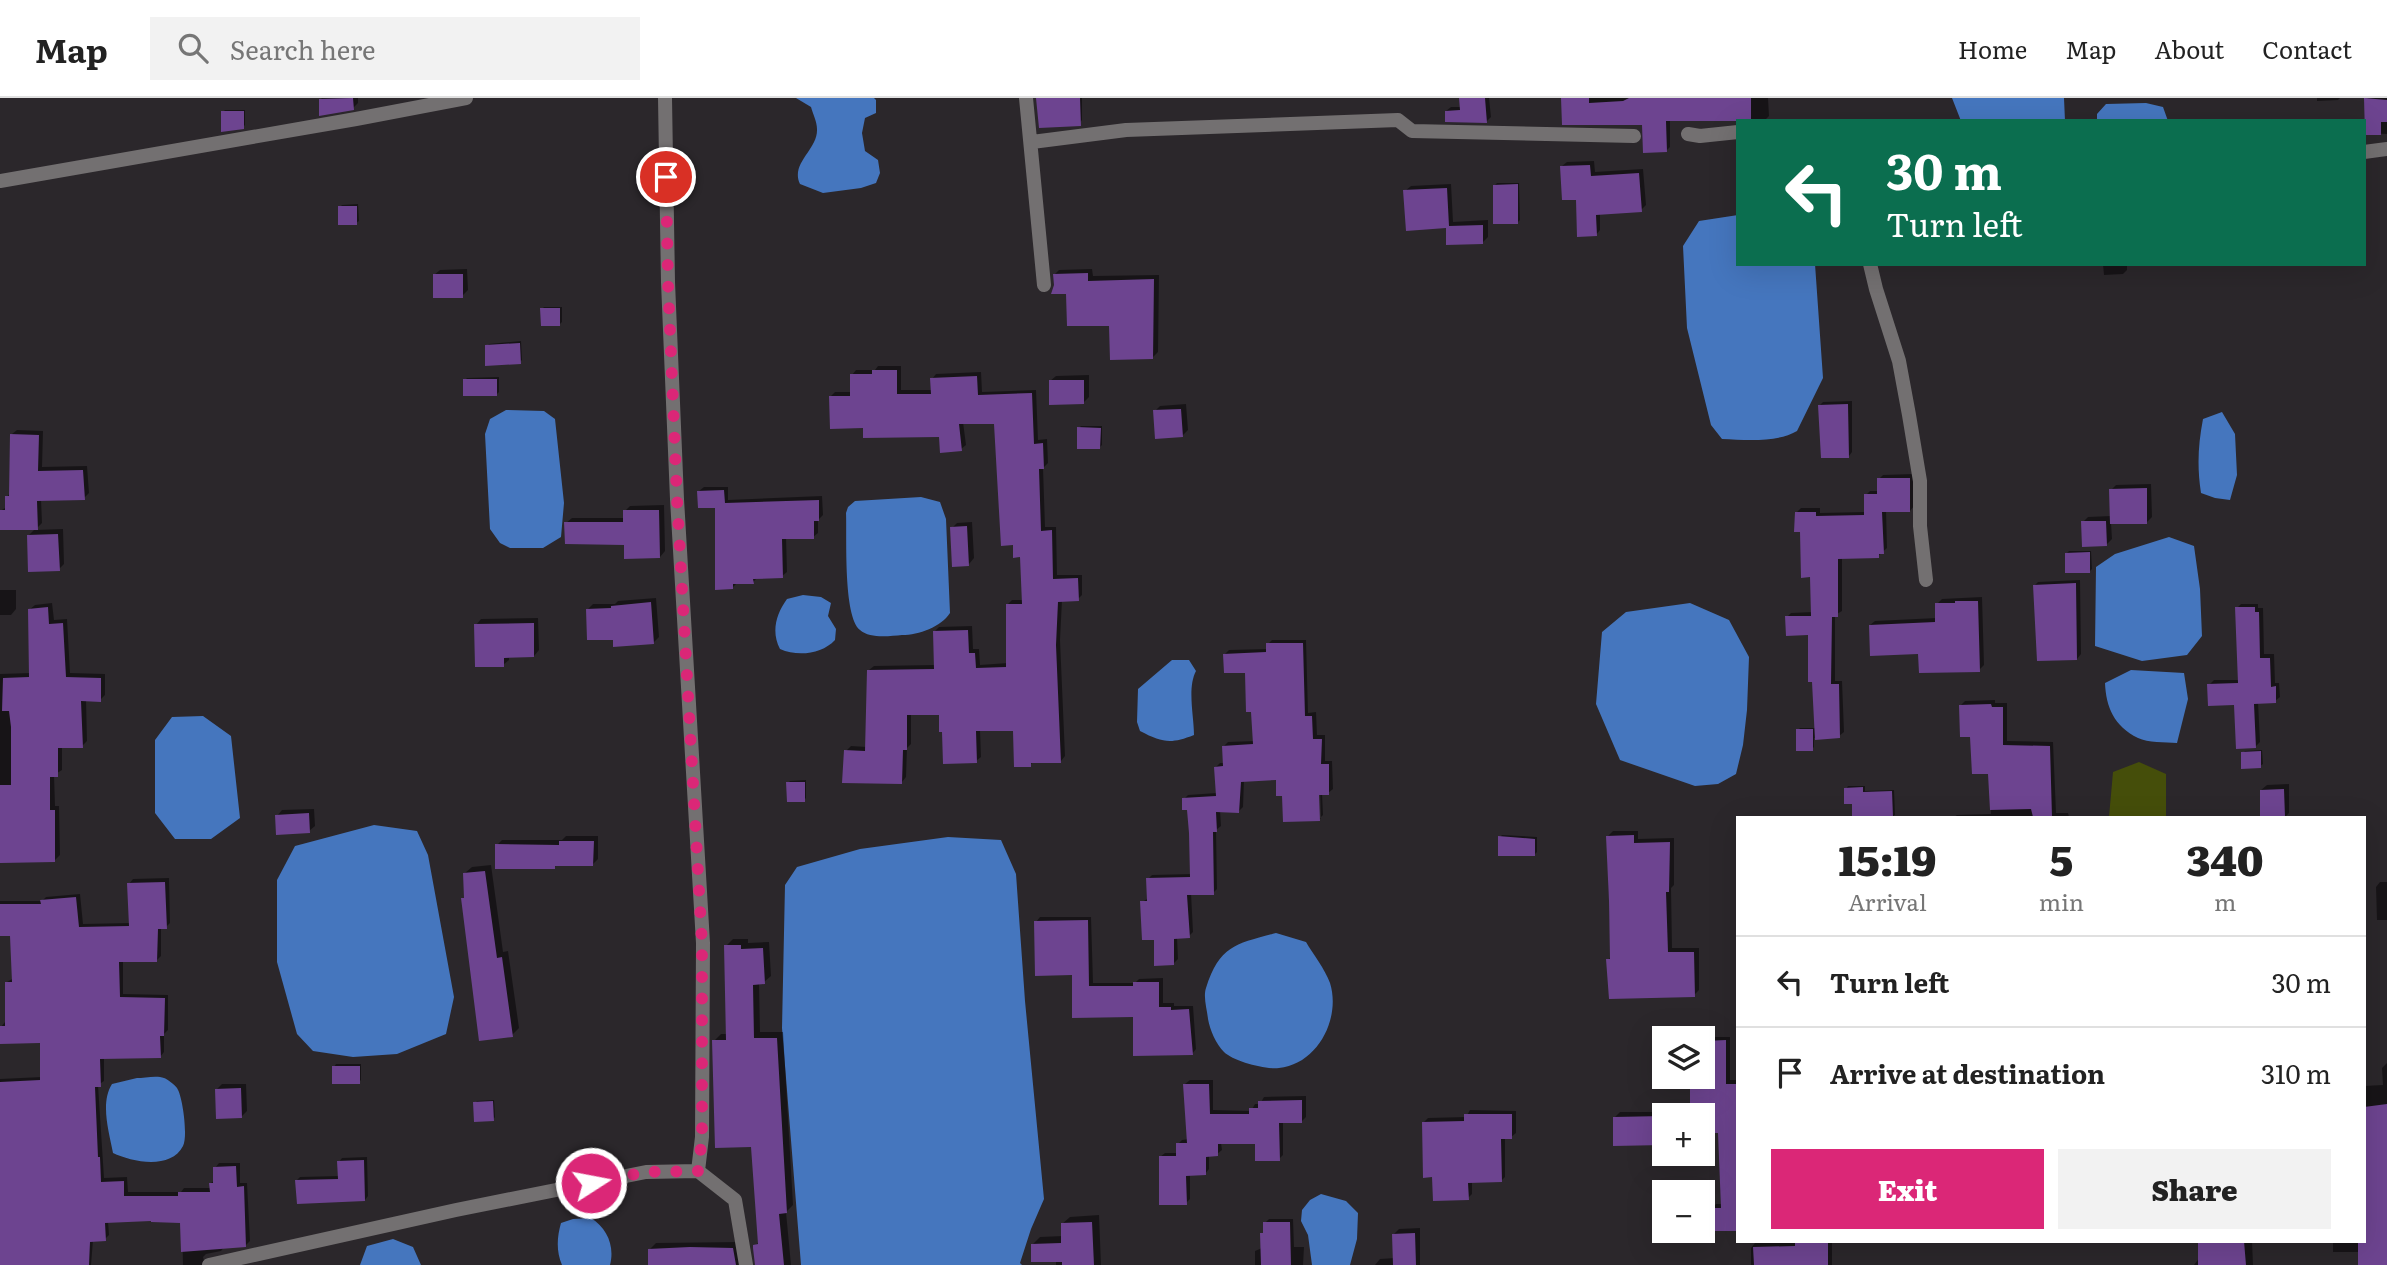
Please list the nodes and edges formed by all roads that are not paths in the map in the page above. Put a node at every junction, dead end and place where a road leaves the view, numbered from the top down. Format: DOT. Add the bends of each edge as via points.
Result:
graph roads {
  1 [pos="466,98"];
  2 [pos="665,98"];
  3 [pos="1026,98"];
  4 [pos="1736,132"];
  5 [pos="1688,134"];
  6 [pos="1634,136"];
  7 [pos="1032,142"];
  8 [pos="2387,149"];
  9 [pos="2366,152"];
  10 [pos="0,181"];
  11 [pos="1871,266"];
  12 [pos="1044,285"];
  13 [pos="1926,580"];
  14 [pos="698,1171"];
  15 [pos="209,1265"];
  16 [pos="746,1265"];
  1 -- 10 [label="street"];
  2 -- 14 [label="street" via="668,282 702,943"];
  3 -- 7 [label="street"];
  4 -- 5 [label="street"];
  6 -- 7 [label="street" via="1412,131 1398,120 1126,130"];
  7 -- 12 [label="street"];
  8 -- 9 [label="street"];
  11 -- 13 [label="street" via="1899,361 1909,415 1920,481"];
  14 -- 15 [label="street" via="646,1172"];
  14 -- 16 [label="street" via="736,1200"];
}
